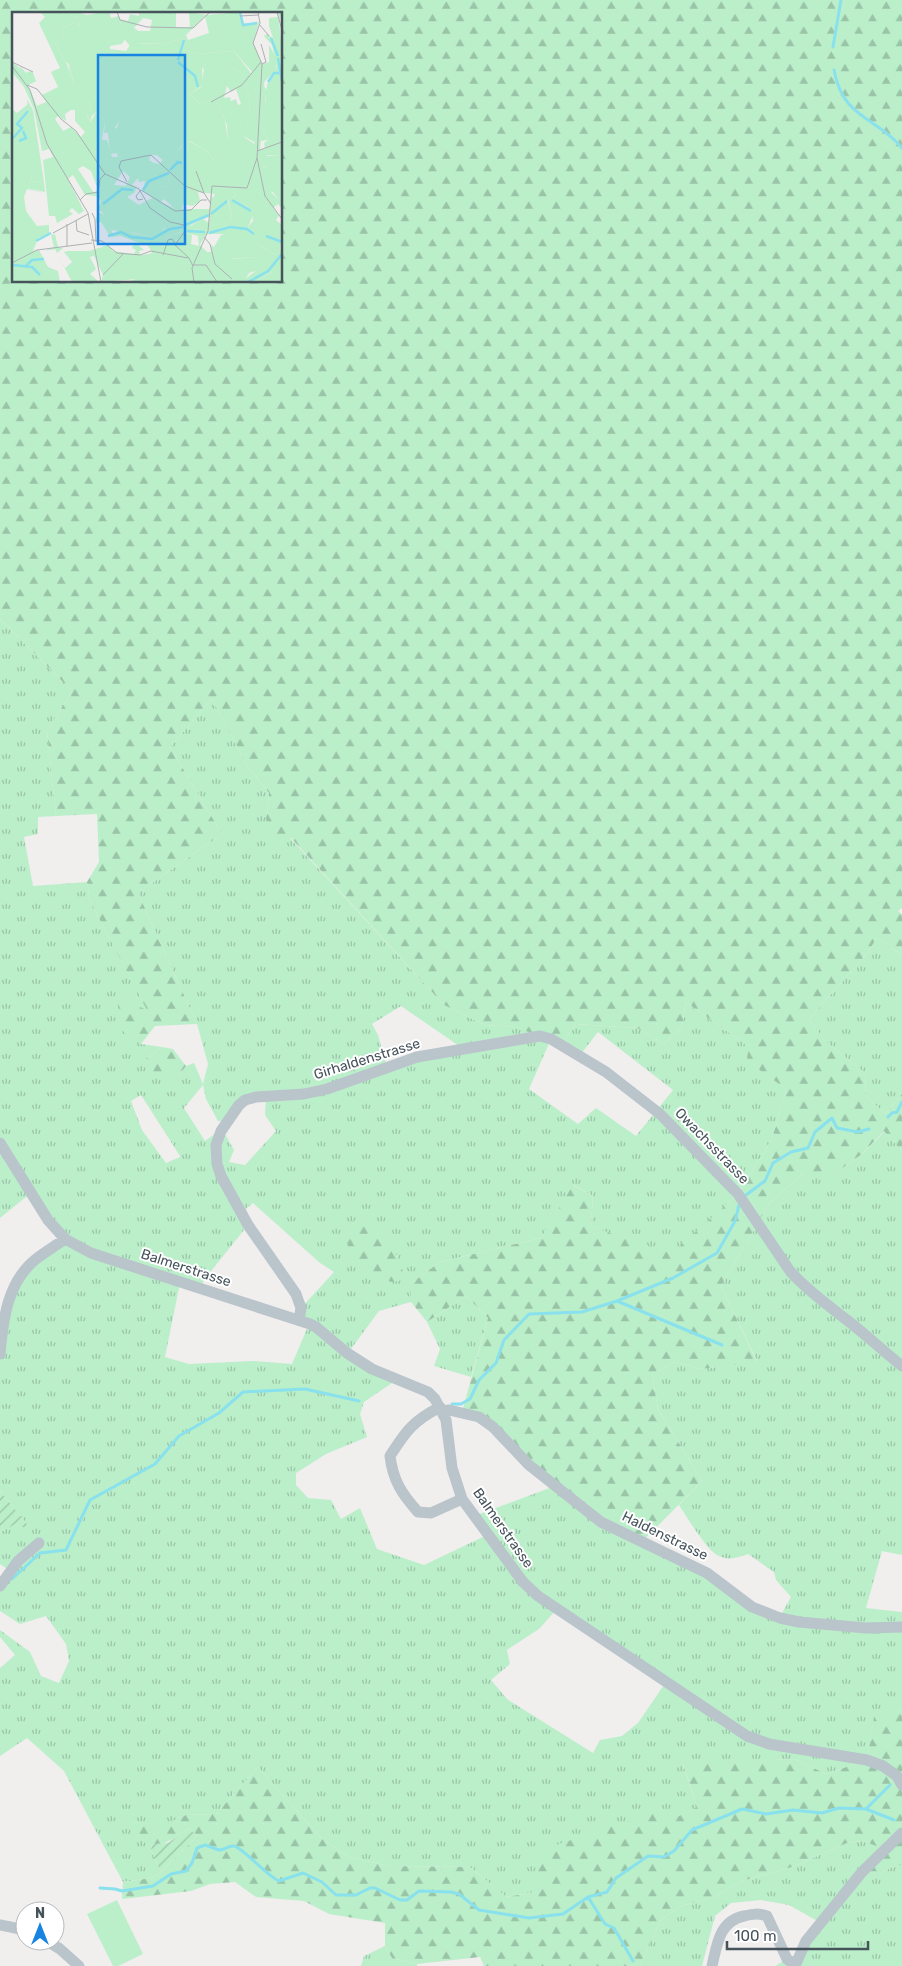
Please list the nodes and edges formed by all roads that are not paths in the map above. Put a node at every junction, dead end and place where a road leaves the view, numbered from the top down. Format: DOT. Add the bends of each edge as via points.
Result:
graph roads {
  1 [pos="540,1036"];
  2 [pos="0,1143"];
  3 [pos="64,1239"];
  4 [pos="299,1320"];
  5 [pos="0,1354"];
  6 [pos="902,1366"];
  7 [pos="441,1409"];
  8 [pos="462,1499"];
  9 [pos="39,1544"];
  10 [pos="0,1586"];
  11 [pos="902,1627"];
  12 [pos="902,1785"];
  13 [pos="902,1834"];
  14 [pos="0,1925"];
  15 [pos="15,1928"];
  16 [pos="62,1951"];
  17 [pos="795,1965"];
  18 [pos="79,1966"];
  19 [pos="712,1966"];
  1 -- 4 [label="street, Girhaldenstrasse" via="417,1057 327,1089 256,1097 240,1105 220,1131 216,1145 217,1164 248,1224 296,1294 301,1308"];
  1 -- 6 [label="street, Owachsstrasse" via="580,1055 629,1088 660,1114 738,1194 800,1282"];
  2 -- 3 [label="street, Balmerstrasse" via="48,1220"];
  3 -- 4 [label="street, Balmerstrasse" via="91,1253"];
  3 -- 5 [label="street" via="26,1268 12,1291 3,1317"];
  4 -- 7 [label="street, Balmerstrasse" via="316,1327 347,1354 372,1368 428,1392"];
  7 -- 8 [label="street, Balmerstrasse" via="449,1430 452,1468"];
  7 -- 8 [label="street" via="408,1428 390,1456 391,1469 401,1493 418,1512 430,1513"];
  7 -- 11 [label="street, Haldenstrasse" via="479,1417 529,1465 601,1522 707,1573 752,1607 798,1622 866,1628"];
  8 -- 12 [label="street, Balmerstrasse" via="523,1582 538,1596 747,1736 769,1744 867,1760 897,1776"];
  9 -- 10 [label="street" via="18,1561"];
  13 -- 17 [label="street" via="862,1872 806,1941"];
  14 -- 15 [label="street"];
  16 -- 18 [label="street"];
  17 -- 19 [label="street" via="787,1959 767,1916 756,1913 734,1918 724,1927"];
}
